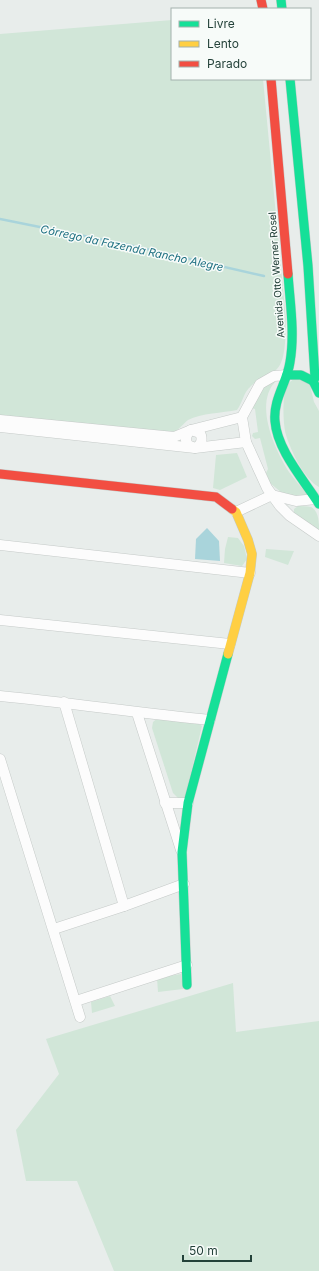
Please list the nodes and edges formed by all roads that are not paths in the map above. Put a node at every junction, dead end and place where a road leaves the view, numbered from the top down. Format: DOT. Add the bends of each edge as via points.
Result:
graph roads {
  1 [pos="270,80"];
  2 [pos="290,80"];
  3 [pos="287,375"];
  4 [pos="313,381"];
  5 [pos="319,393"];
  6 [pos="242,417"];
  7 [pos="0,420"];
  8 [pos="0,427"];
  9 [pos="191,430"];
  10 [pos="246,442"];
  11 [pos="195,448"];
  12 [pos="0,474"];
  13 [pos="272,495"];
  14 [pos="318,500"];
  15 [pos="236,512"];
  16 [pos="319,536"];
  17 [pos="0,545"];
  18 [pos="250,573"];
  19 [pos="0,620"];
  20 [pos="230,644"];
  21 [pos="0,696"];
  22 [pos="64,702"];
  23 [pos="137,713"];
  24 [pos="210,720"];
  25 [pos="0,759"];
  26 [pos="165,802"];
  27 [pos="188,803"];
  28 [pos="182,852"];
  29 [pos="184,884"];
  30 [pos="124,906"];
  31 [pos="54,929"];
  32 [pos="187,965"];
  33 [pos="187,985"];
  34 [pos="76,1001"];
  35 [pos="80,1016"];
  1 -- 3 [label="street, Avenida Otto Werner Rosel" via="292,324 292,350"];
  2 -- 4 [label="street" via="311,291 315,378"];
  3 -- 4 [label="street" via="306,376"];
  3 -- 6 [label="street" via="274,376 260,384"];
  3 -- 14 [label="street, Avenida Otto Werner Rosel" via="280,387 274,411 278,436 304,484"];
  4 -- 5 [label="street"];
  6 -- 9 [label="street"];
  6 -- 10 [label="street"];
  7 -- 9 [label="street" via="174,437"];
  8 -- 11 [label="street"];
  9 -- 11 [label="street" via="186,439 188,445"];
  10 -- 11 [label="street"];
  10 -- 13 [label="street"];
  12 -- 15 [label="street" via="216,496"];
  13 -- 14 [label="street" via="296,501"];
  13 -- 15 [label="street"];
  13 -- 16 [label="street" via="290,516"];
  15 -- 18 [label="street" via="252,554"];
  17 -- 18 [label="street"];
  18 -- 20 [label="street"];
  19 -- 20 [label="street"];
  20 -- 24 [label="street"];
  21 -- 22 [label="street"];
  22 -- 23 [label="street"];
  22 -- 30 [label="street"];
  23 -- 24 [label="street"];
  23 -- 26 [label="street"];
  24 -- 27 [label="street"];
  25 -- 31 [label="street"];
  26 -- 27 [label="street"];
  26 -- 28 [label="street"];
  27 -- 28 [label="street"];
  28 -- 29 [label="street"];
  29 -- 30 [label="street"];
  29 -- 32 [label="street"];
  30 -- 31 [label="street"];
  31 -- 34 [label="street"];
  32 -- 33 [label="street"];
  32 -- 34 [label="street"];
  34 -- 35 [label="street"];
}
